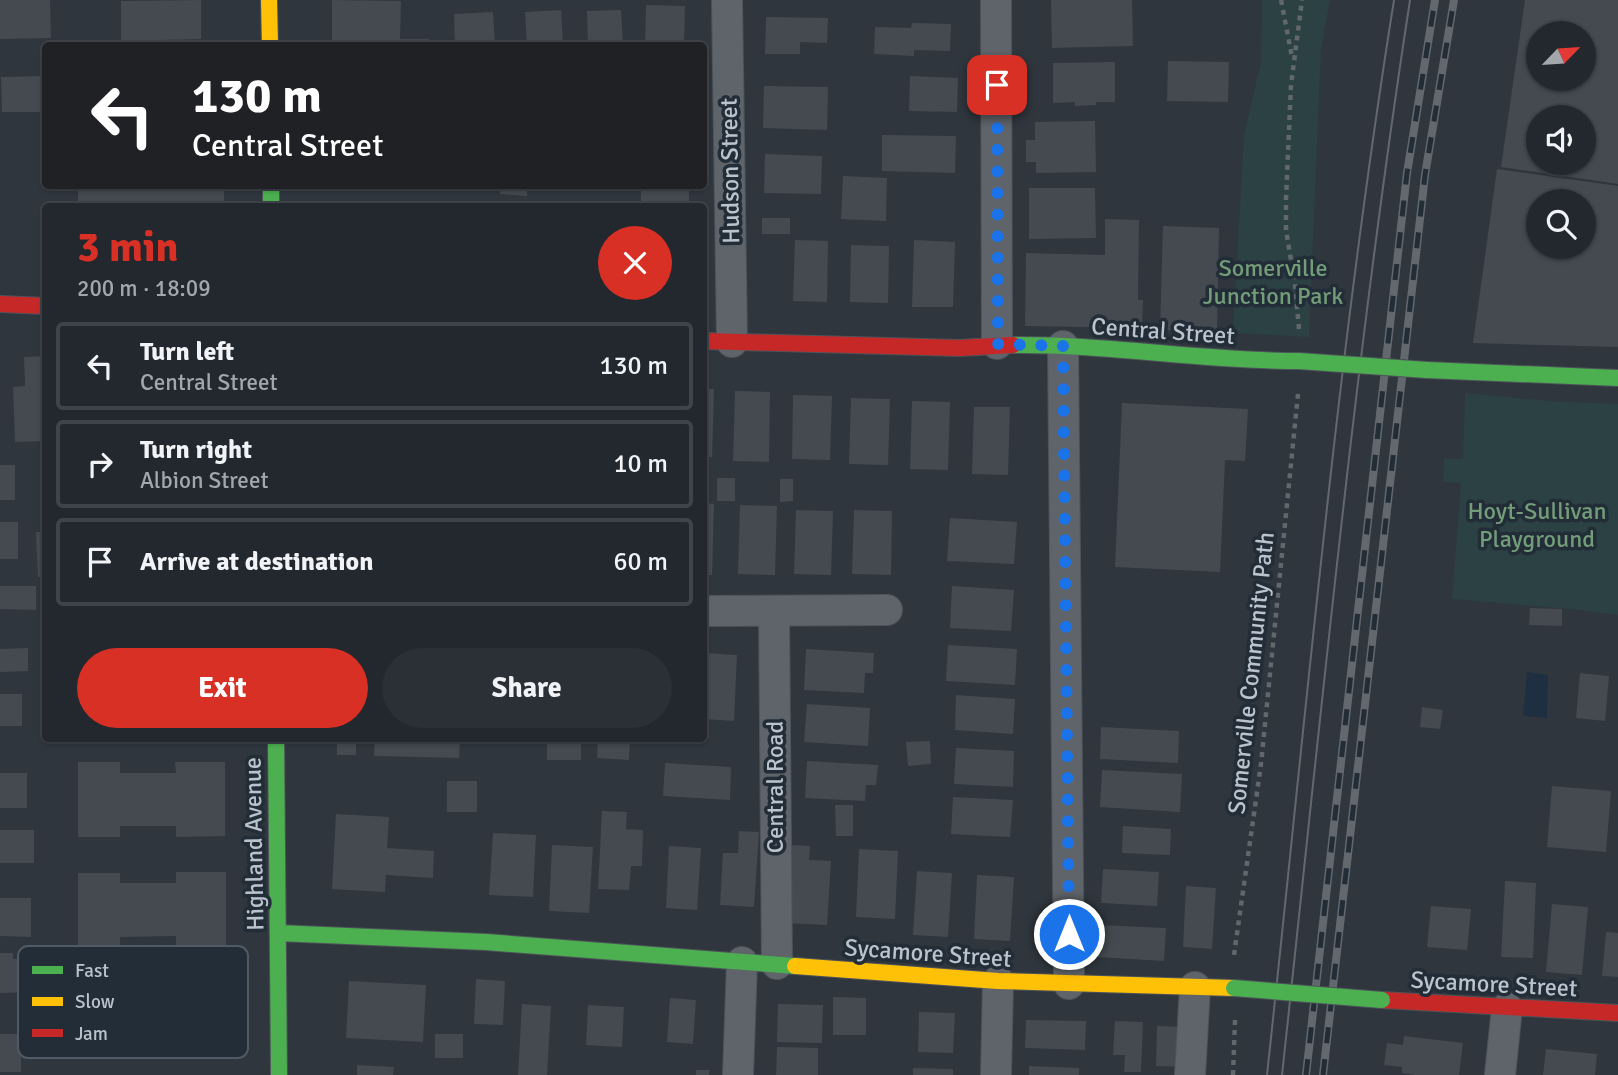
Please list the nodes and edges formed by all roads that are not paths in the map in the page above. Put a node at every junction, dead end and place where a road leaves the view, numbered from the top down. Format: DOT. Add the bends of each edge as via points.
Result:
graph roads {
  1 [pos="270,0"];
  2 [pos="727,0"];
  3 [pos="996,0"];
  4 [pos="270,42"];
  5 [pos="0,304"];
  6 [pos="42,306"];
  7 [pos="718,341"];
  8 [pos="998,344"];
  9 [pos="1063,346"];
  10 [pos="1618,378"];
  11 [pos="887,610"];
  12 [pos="707,611"];
  13 [pos="774,611"];
  14 [pos="276,742"];
  15 [pos="278,933"];
  16 [pos="742,962"];
  17 [pos="777,964"];
  18 [pos="998,981"];
  19 [pos="1069,984"];
  20 [pos="1195,987"];
  21 [pos="1507,1008"];
  22 [pos="1618,1013"];
  23 [pos="279,1075"];
  24 [pos="738,1075"];
  25 [pos="996,1075"];
  26 [pos="1190,1075"];
  27 [pos="1500,1075"];
  1 -- 4 [label="street"];
  2 -- 7 [label="street, Hudson Street"];
  3 -- 8 [label="street"];
  5 -- 6 [label="street"];
  7 -- 8 [label="street, Central Street" via="959,348"];
  8 -- 9 [label="street, Central Street"];
  9 -- 10 [label="street, Central Street, bridge" via="1226,360"];
  9 -- 19 [label="street"];
  11 -- 13 [label="street"];
  12 -- 13 [label="street"];
  13 -- 17 [label="street, Central Road"];
  14 -- 15 [label="street, Highland Avenue"];
  15 -- 16 [label="street, Sycamore Street" via="486,942"];
  15 -- 23 [label="street, Highland Avenue"];
  16 -- 17 [label="street, Sycamore Street"];
  16 -- 24 [label="street"];
  17 -- 18 [label="street, Sycamore Street"];
  18 -- 19 [label="street, Sycamore Street"];
  18 -- 25 [label="street"];
  19 -- 20 [label="street, Sycamore Street"];
  20 -- 21 [label="street, Sycamore Street, bridge"];
  20 -- 26 [label="street"];
  21 -- 22 [label="street, Sycamore Street"];
  21 -- 27 [label="street"];
}
